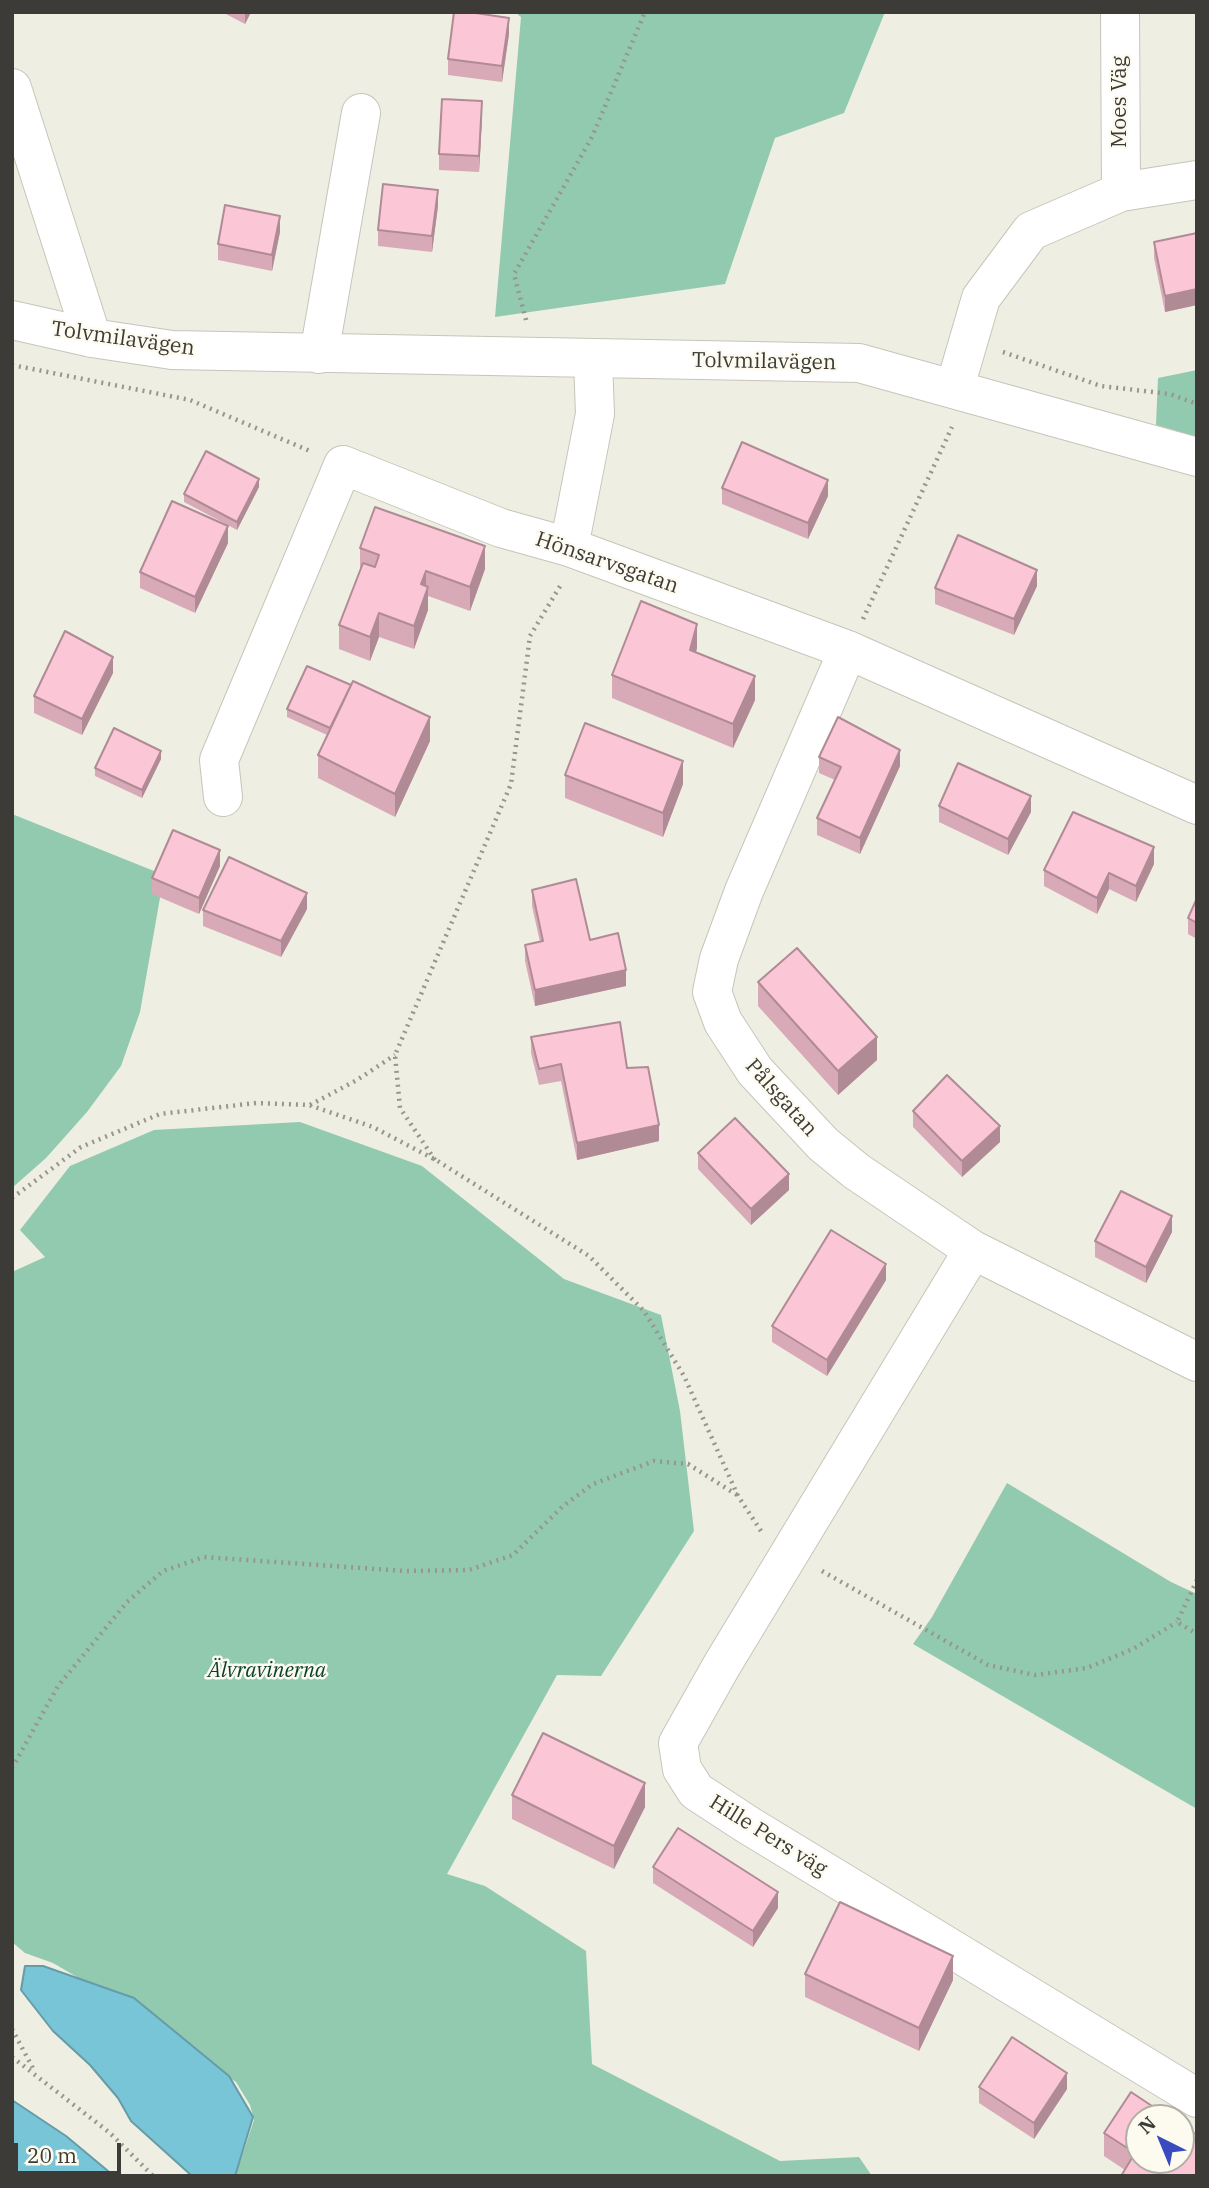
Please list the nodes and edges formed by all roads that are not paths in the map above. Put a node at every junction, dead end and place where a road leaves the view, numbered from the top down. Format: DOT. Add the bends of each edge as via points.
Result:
graph roads {
  1 [pos="1120,12"];
  2 [pos="12,89"];
  3 [pos="360,113"];
  4 [pos="1197,180"];
  5 [pos="1121,192"];
  6 [pos="12,320"];
  7 [pos="92,338"];
  8 [pos="319,354"];
  9 [pos="593,360"];
  10 [pos="962,389"];
  11 [pos="1197,457"];
  12 [pos="575,549"];
  13 [pos="848,650"];
  14 [pos="223,797"];
  15 [pos="1197,805"];
  16 [pos="973,1250"];
  17 [pos="1197,1362"];
  18 [pos="1197,2098"];
  1 -- 5 [label="street, Moes Väg"];
  2 -- 7 [label="street"];
  3 -- 8 [label="street"];
  4 -- 5 [label="street"];
  5 -- 10 [label="street" via="1031,231 981,298"];
  6 -- 7 [label="street, Tolvmilavägen"];
  7 -- 8 [label="street, Tolvmilavägen" via="172,350"];
  8 -- 9 [label="street, Tolvmilavägen" via="536,355"];
  9 -- 10 [label="street, Tolvmilavägen" via="859,363"];
  9 -- 12 [label="street" via="595,414"];
  10 -- 11 [label="street, Tolvmilavägen"];
  12 -- 13 [label="street, Hönsarvsgatan"];
  12 -- 14 [label="street, Hönsarvsgatan" via="501,528 343,466 219,760"];
  13 -- 15 [label="street, Hönsarvsgatan"];
  13 -- 16 [label="street, Pålsgatan" via="744,891 719,958 712,992 738,1049 824,1144"];
  16 -- 17 [label="street, Pålsgatan"];
  16 -- 18 [label="street, Hille Pers väg" via="678,1743 682,1769 696,1791"];
}
